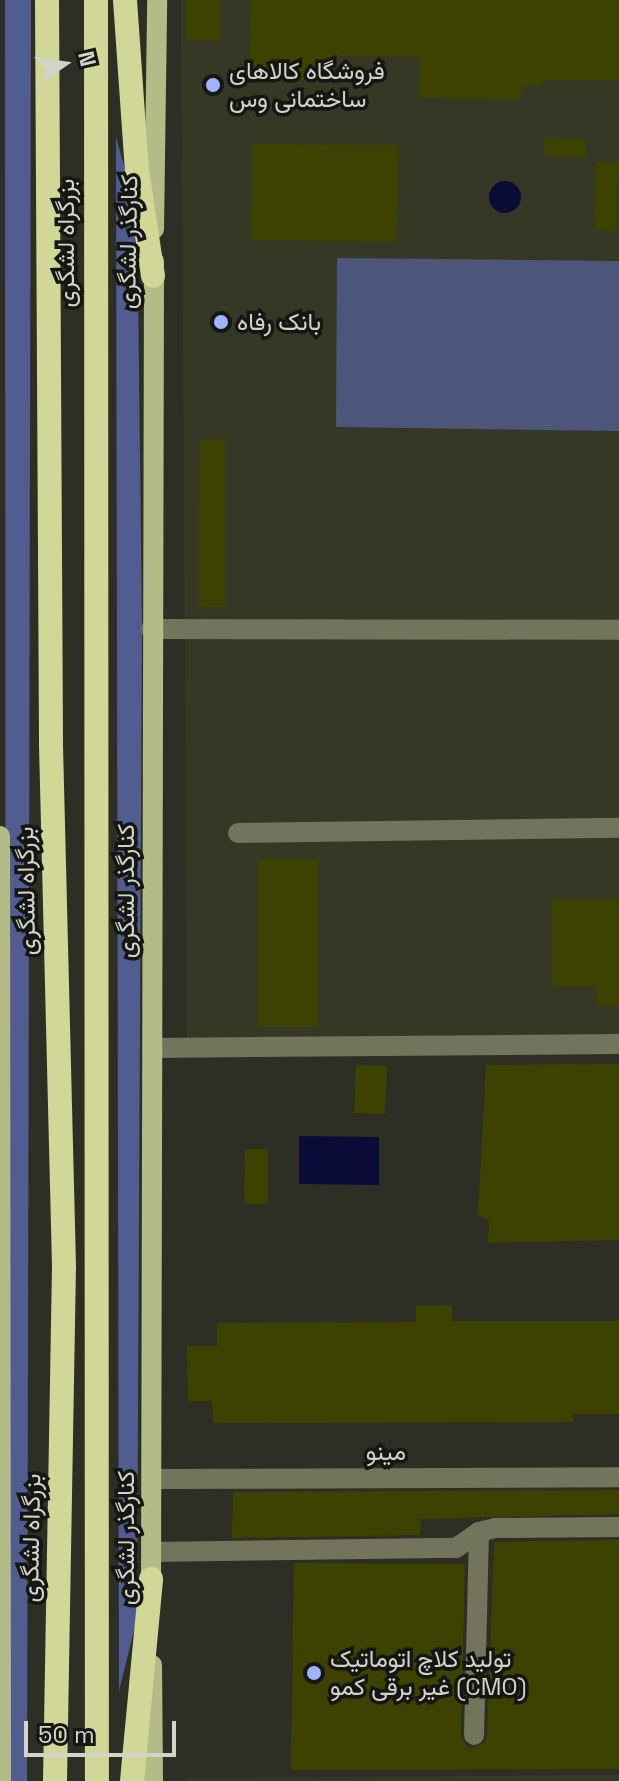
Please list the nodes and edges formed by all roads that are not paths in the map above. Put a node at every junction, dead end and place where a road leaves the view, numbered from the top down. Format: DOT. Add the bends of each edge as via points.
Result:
graph roads {
  1 [pos="47,0"];
  2 [pos="96,0"];
  3 [pos="125,0"];
  4 [pos="157,0"];
  5 [pos="153,276"];
  6 [pos="151,629"];
  7 [pos="619,630"];
  8 [pos="619,828"];
  9 [pos="238,833"];
  10 [pos="0,836"];
  11 [pos="0,852"];
  12 [pos="619,1044"];
  13 [pos="152,1048"];
  14 [pos="0,1261"];
  15 [pos="619,1477"];
  16 [pos="153,1479"];
  17 [pos="619,1527"];
  18 [pos="479,1532"];
  19 [pos="152,1552"];
  20 [pos="151,1579"];
  21 [pos="474,1735"];
  22 [pos="1,1781"];
  23 [pos="55,1781"];
  24 [pos="97,1781"];
  25 [pos="132,1781"];
  26 [pos="153,1781"];
  1 -- 23 [label="highway, بزرگراه لشگری" via="51,745 64,1266"];
  2 -- 24 [label="highway, بزرگراه لشگری"];
  3 -- 5 [label="highway" via="137,170"];
  4 -- 5 [label="main road, کنارگذر لشگری"];
  5 -- 6 [label="main road, کنارگذر لشگری"];
  6 -- 7 [label="lane"];
  6 -- 13 [label="main road, کنارگذر لشگری"];
  8 -- 9 [label="lane"];
  10 -- 11 [label="main road"];
  11 -- 14 [label="main road"];
  12 -- 13 [label="lane"];
  13 -- 16 [label="main road, کنارگذر لشگری"];
  14 -- 22 [label="main road"];
  15 -- 16 [label="lane, مینو"];
  16 -- 19 [label="main road, کنارگذر لشگری"];
  17 -- 18 [label="lane"];
  18 -- 19 [label="lane" via="456,1548"];
  18 -- 21 [label="lane"];
  19 -- 20 [label="main road, کنارگذر لشگری"];
  20 -- 25 [label="highway"];
  20 -- 26 [label="main road, کنارگذر لشگری"];
}
